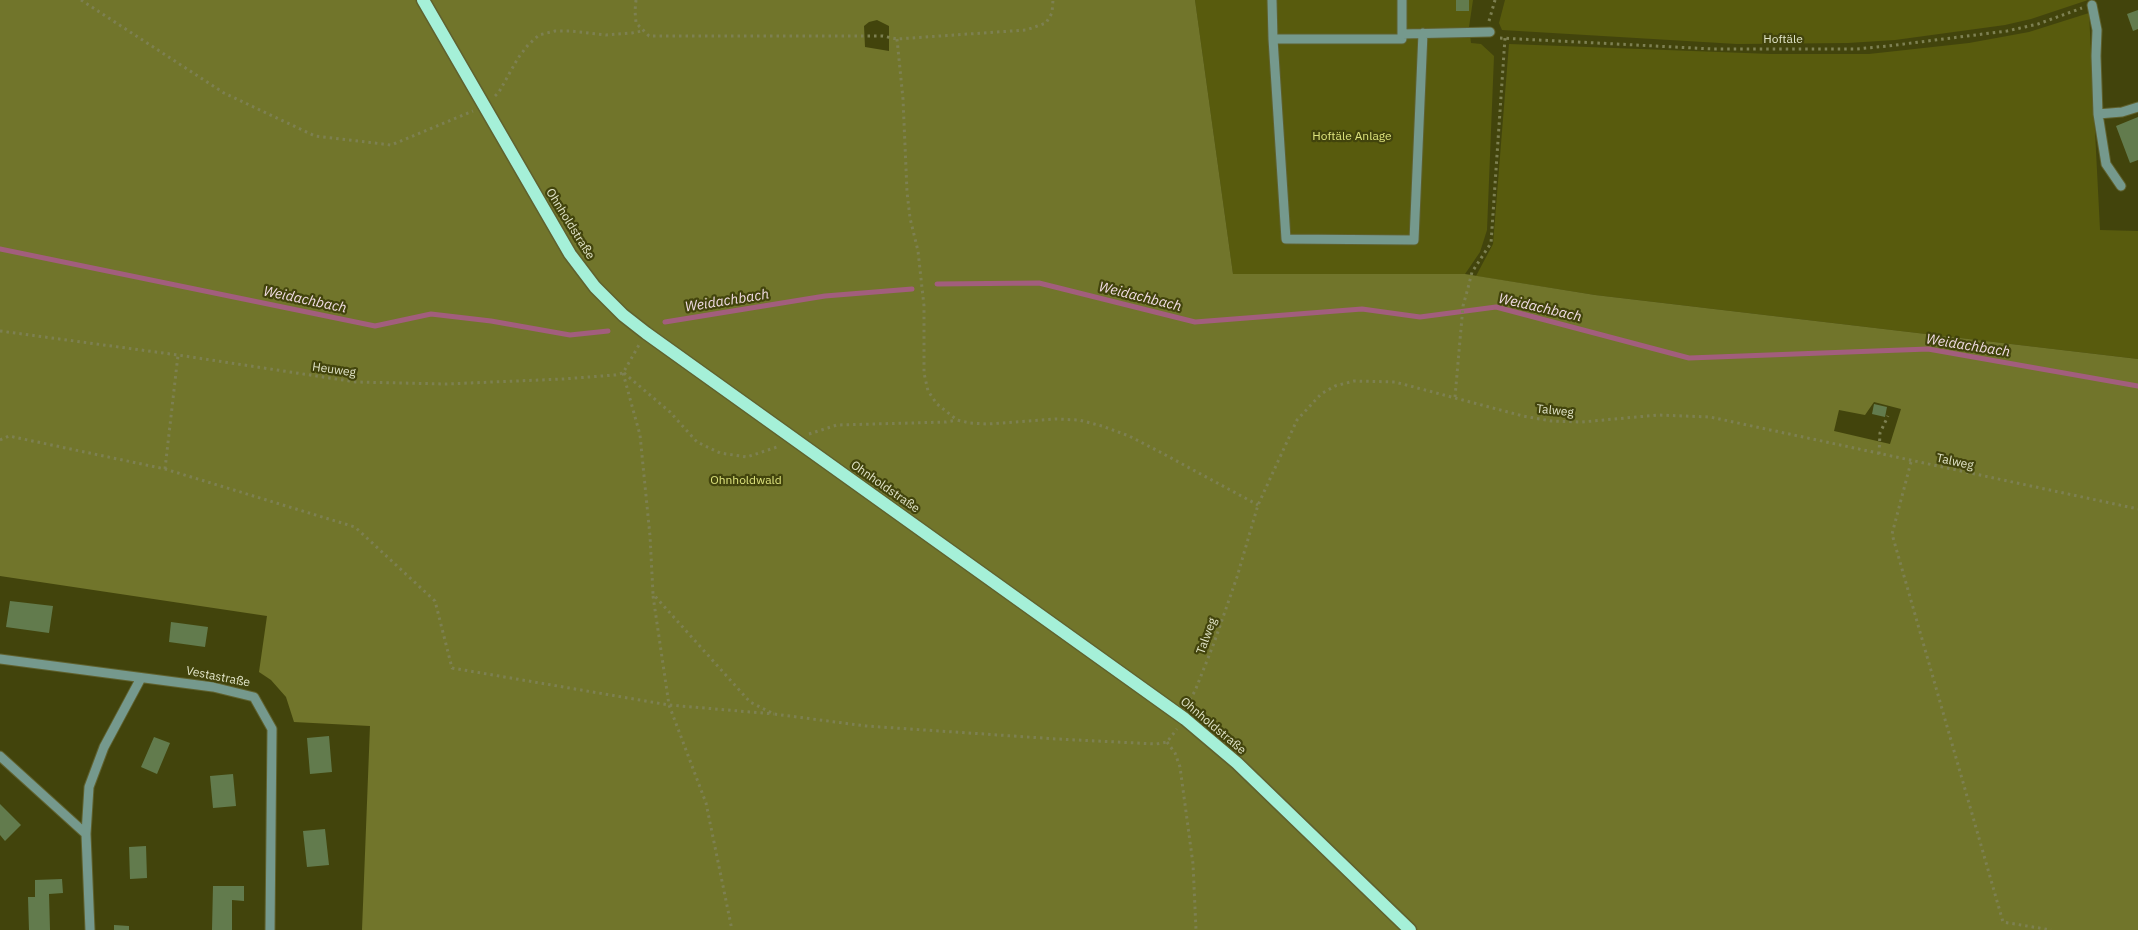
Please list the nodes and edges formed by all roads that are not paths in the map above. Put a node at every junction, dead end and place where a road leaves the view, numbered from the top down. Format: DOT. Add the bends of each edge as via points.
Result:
graph roads {
  1 [pos="423,0"];
  2 [pos="1272,0"];
  3 [pos="1402,0"];
  4 [pos="2092,5"];
  5 [pos="1490,32"];
  6 [pos="1424,33"];
  7 [pos="1402,34"];
  8 [pos="1273,39"];
  9 [pos="2138,107"];
  10 [pos="2098,114"];
  11 [pos="2121,186"];
  12 [pos="0,659"];
  13 [pos="140,678"];
  14 [pos="0,756"];
  15 [pos="86,834"];
  16 [pos="90,930"];
  17 [pos="270,930"];
  18 [pos="1410,930"];
  1 -- 18 [label="main road, Ohnholdstraße" via="570,254 622,315 1182,716 1238,763"];
  2 -- 8 [label="street"];
  3 -- 7 [label="street"];
  4 -- 10 [label="street" via="2097,30"];
  5 -- 6 [label="street"];
  6 -- 7 [label="street"];
  6 -- 8 [label="street" via="1414,240 1286,239"];
  7 -- 8 [label="street" via="1402,39"];
  9 -- 10 [label="street"];
  10 -- 11 [label="street" via="2106,164"];
  12 -- 13 [label="street, Vestastraße"];
  13 -- 15 [label="street" via="104,747 89,787"];
  13 -- 17 [label="street, Vestastraße" via="213,687 254,697 272,729"];
  14 -- 15 [label="street"];
  15 -- 16 [label="street"];
}
